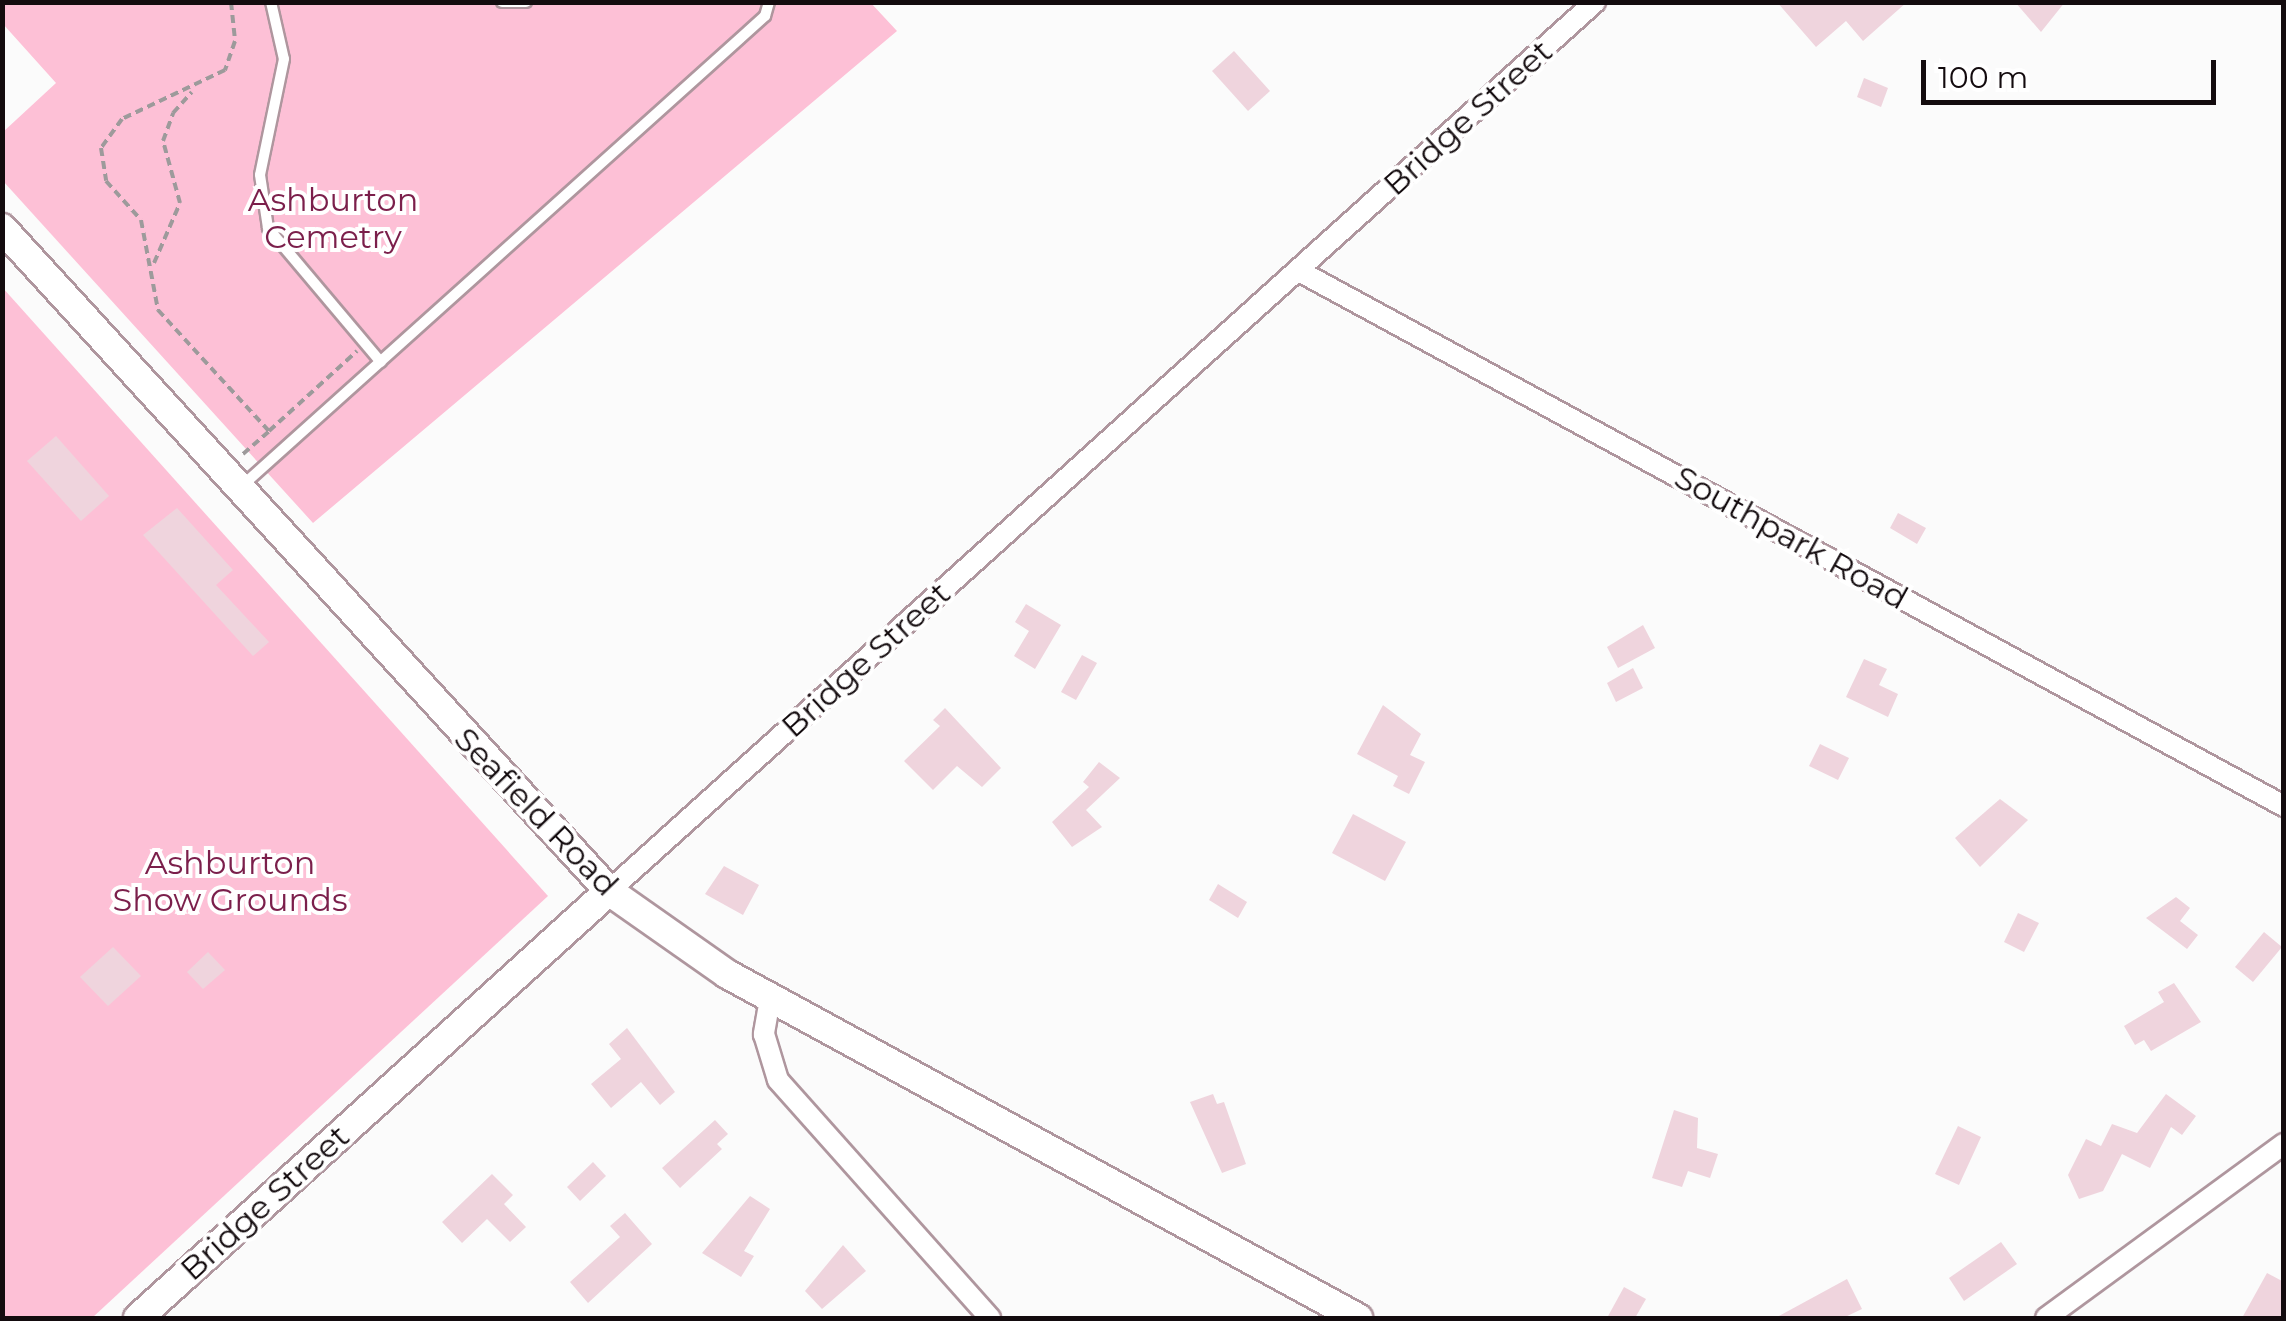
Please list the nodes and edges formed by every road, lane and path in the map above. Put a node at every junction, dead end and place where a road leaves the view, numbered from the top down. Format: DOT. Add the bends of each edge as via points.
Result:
graph roads {
  1 [pos="231,2"];
  2 [pos="271,2"];
  3 [pos="502,2"];
  4 [pos="526,2"];
  5 [pos="770,2"];
  6 [pos="1595,2"];
  7 [pos="192,92"];
  8 [pos="2,228"];
  9 [pos="154,263"];
  10 [pos="1298,271"];
  11 [pos="365,344"];
  12 [pos="381,362"];
  13 [pos="269,431"];
  14 [pos="231,480"];
  15 [pos="2284,806"];
  16 [pos="610,891"];
  17 [pos="770,999"];
  18 [pos="2284,1144"];
  19 [pos="138,1318"];
  20 [pos="990,1318"];
  21 [pos="1358,1318"];
  22 [pos="2046,1318"];
  1 -- 7 [label="path" via="229,62"];
  2 -- 11 [label="lane" via="284,59 260,175 268,228"];
  3 -- 4 [label="lane"];
  5 -- 12 [label="lane" via="765,16"];
  6 -- 10 [label="street, Bridge Street"];
  7 -- 9 [label="path" via="172,113 163,141 180,203"];
  7 -- 9 [label="path" via="133,110 101,148 106,181 141,220"];
  8 -- 14 [label="street, Seafield Road"];
  9 -- 13 [label="path" via="158,310"];
  10 -- 15 [label="street, Southpark Road"];
  10 -- 16 [label="street, Bridge Street"];
  11 -- 12 [label="lane"];
  11 -- 13 [label="path"];
  12 -- 14 [label="lane"];
  13 -- 14 [label="path"];
  14 -- 16 [label="street, Seafield Road"];
  16 -- 17 [label="street, Seafield Road"];
  16 -- 19 [label="street, Bridge Street"];
  17 -- 20 [label="street" via="764,1034 778,1080"];
  17 -- 21 [label="street, Seafield Road"];
  18 -- 22 [label="street"];
}
